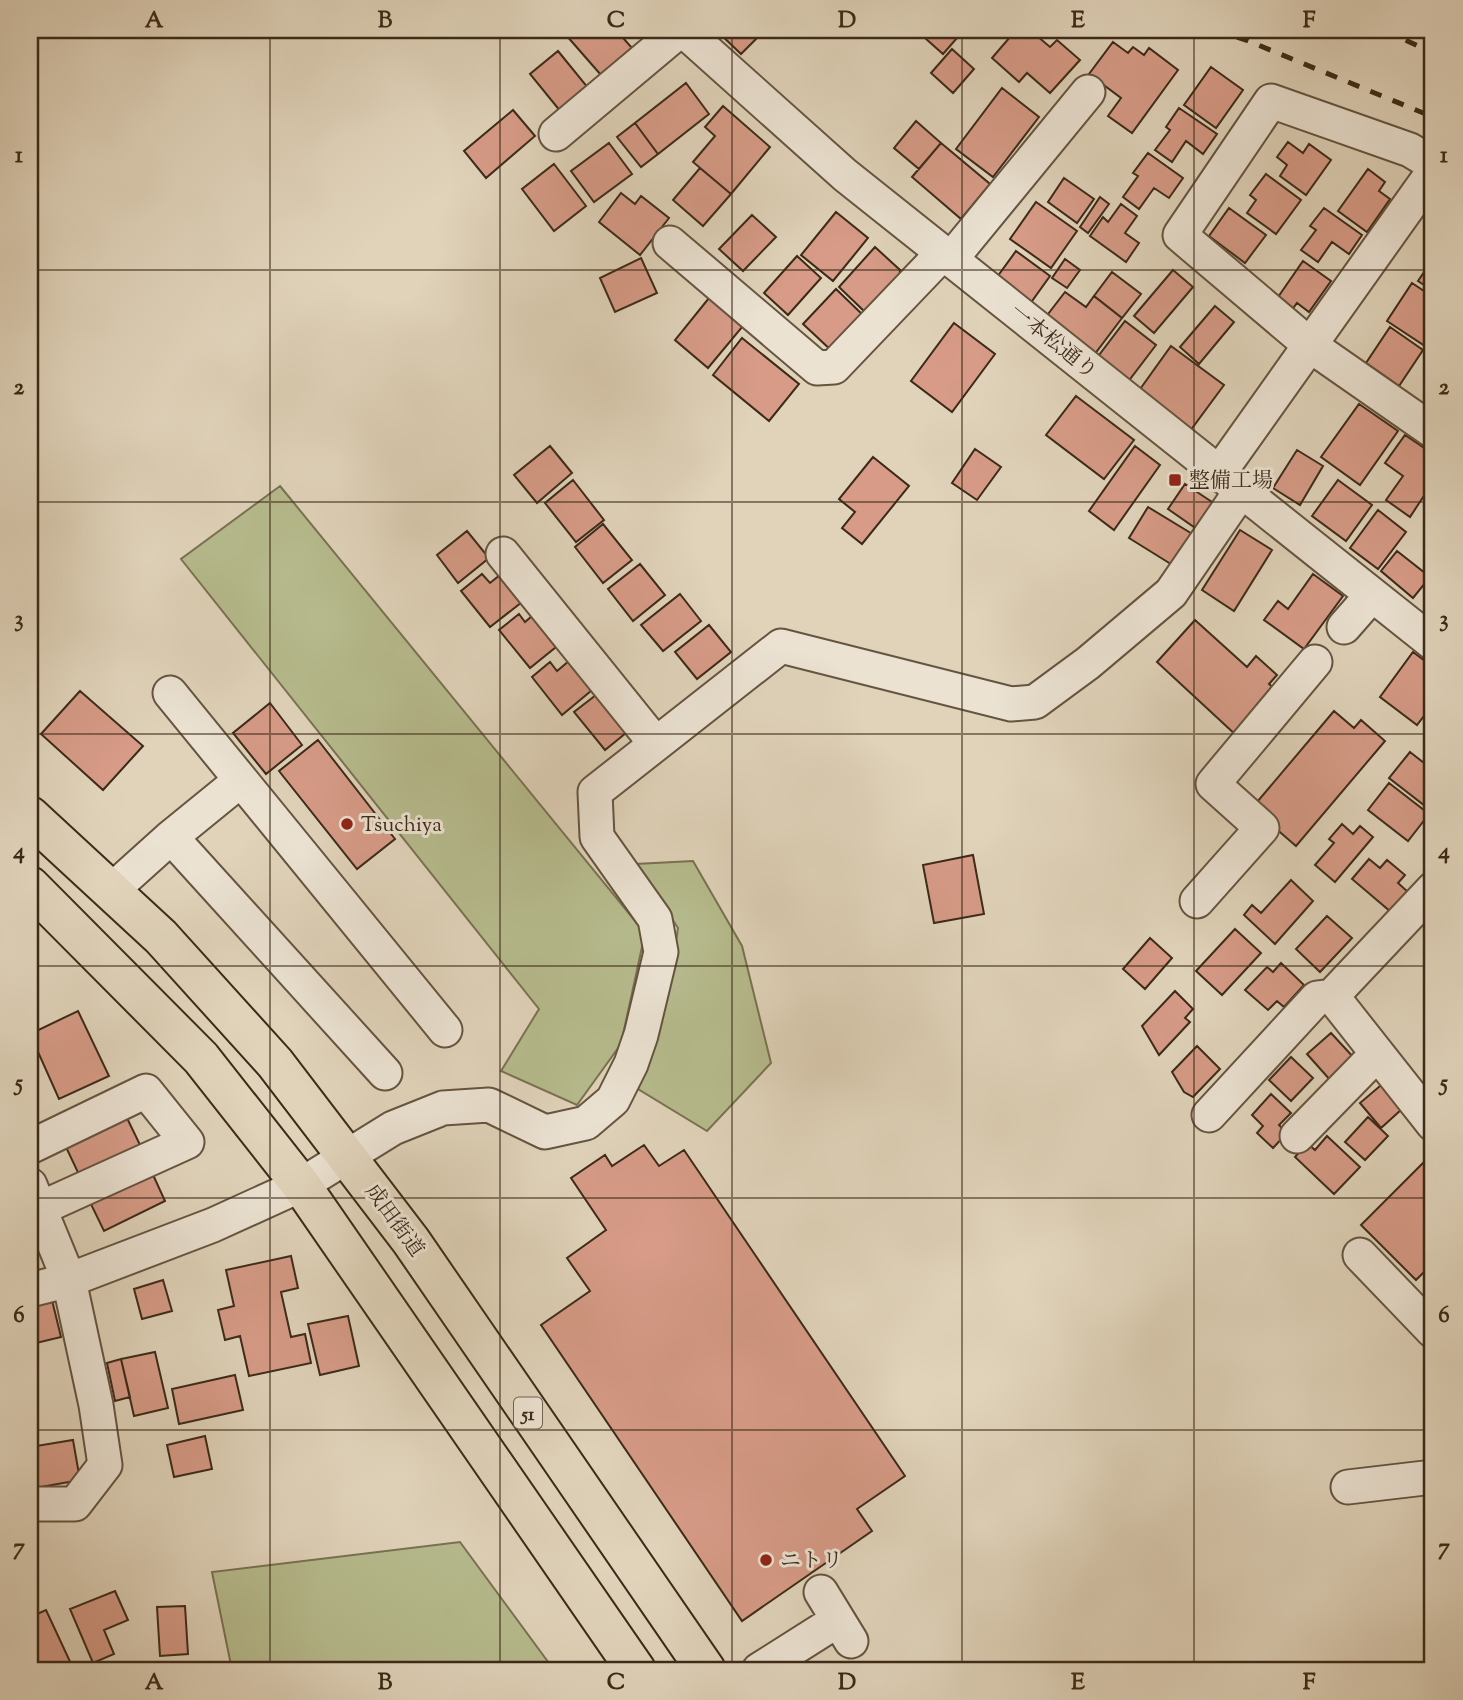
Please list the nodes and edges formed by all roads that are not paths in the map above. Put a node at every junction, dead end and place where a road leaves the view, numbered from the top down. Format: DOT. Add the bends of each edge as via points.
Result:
graph roads {
  1 [pos="682,30"];
  2 [pos="1088,92"];
  3 [pos="556,134"];
  4 [pos="1433,164"];
  5 [pos="1433,172"];
  6 [pos="670,243"];
  7 [pos="947,256"];
  8 [pos="1311,346"];
  9 [pos="1433,430"];
  10 [pos="1230,482"];
  11 [pos="503,554"];
  12 [pos="1372,595"];
  13 [pos="1344,628"];
  14 [pos="1433,643"];
  15 [pos="1315,662"];
  16 [pos="170,693"];
  17 [pos="656,744"];
  18 [pos="241,780"];
  19 [pos="30,816"];
  20 [pos="171,838"];
  21 [pos="30,886"];
  22 [pos="1433,889"];
  23 [pos="111,891"];
  24 [pos="1197,901"];
  25 [pos="1332,996"];
  26 [pos="445,1030"];
  27 [pos="1377,1054"];
  28 [pos="386,1073"];
  29 [pos="1209,1115"];
  30 [pos="1433,1124"];
  31 [pos="1297,1136"];
  32 [pos="30,1147"];
  33 [pos="349,1157"];
  34 [pos="301,1185"];
  35 [pos="35,1197"];
  36 [pos="1360,1255"];
  37 [pos="69,1280"];
  38 [pos="30,1290"];
  39 [pos="1433,1331"];
  40 [pos="1433,1477"];
  41 [pos="1348,1487"];
  42 [pos="30,1504"];
  43 [pos="821,1592"];
  44 [pos="636,1670"];
  45 [pos="706,1670"];
  46 [pos="760,1670"];
  1 -- 3 [label="street"];
  1 -- 7 [label="street, 一本松通り" via="845,175"];
  2 -- 7 [label="street"];
  4 -- 8 [label="street" via="1410,150 1271,101 1180,235"];
  5 -- 8 [label="street"];
  6 -- 7 [label="street" via="817,368 824,369 834,367"];
  7 -- 10 [label="street, 一本松通り"];
  8 -- 9 [label="street"];
  8 -- 10 [label="street"];
  10 -- 12 [label="street, 一本松通り"];
  10 -- 17 [label="street" via="1171,593 1035,702 1011,704 781,646"];
  11 -- 17 [label="street"];
  12 -- 13 [label="street"];
  12 -- 14 [label="street, 一本松通り"];
  15 -- 24 [label="street" via="1213,783 1262,828"];
  16 -- 18 [label="street"];
  17 -- 33 [label="street" via="595,792 597,837 655,919 661,952 641,1035 613,1100 586,1123 545,1132 489,1105 443,1108 393,1128"];
  18 -- 20 [label="street"];
  18 -- 26 [label="street"];
  19 -- 23 [label="highway, 成田街道 / 51"];
  20 -- 23 [label="street"];
  20 -- 28 [label="street"];
  21 -- 34 [label="highway" via="201,1059"];
  22 -- 25 [label="street"];
  23 -- 33 [label="highway, 成田街道 / 51" via="161,937 275,1063"];
  25 -- 27 [label="street"];
  25 -- 29 [label="street" via="1317,998"];
  27 -- 30 [label="street"];
  27 -- 31 [label="street"];
  32 -- 35 [label="street" via="146,1091 187,1142"];
  33 -- 34 [label="street"];
  33 -- 45 [label="highway, 成田街道 / 51"];
  34 -- 37 [label="street" via="213,1225"];
  34 -- 44 [label="highway"];
  35 -- 37 [label="street"];
  36 -- 39 [label="street"];
  37 -- 38 [label="street"];
  37 -- 42 [label="street" via="105,1465 75,1504"];
  40 -- 41 [label="street"];
  43 -- 46 [label="street" via="844,1630"];
}
